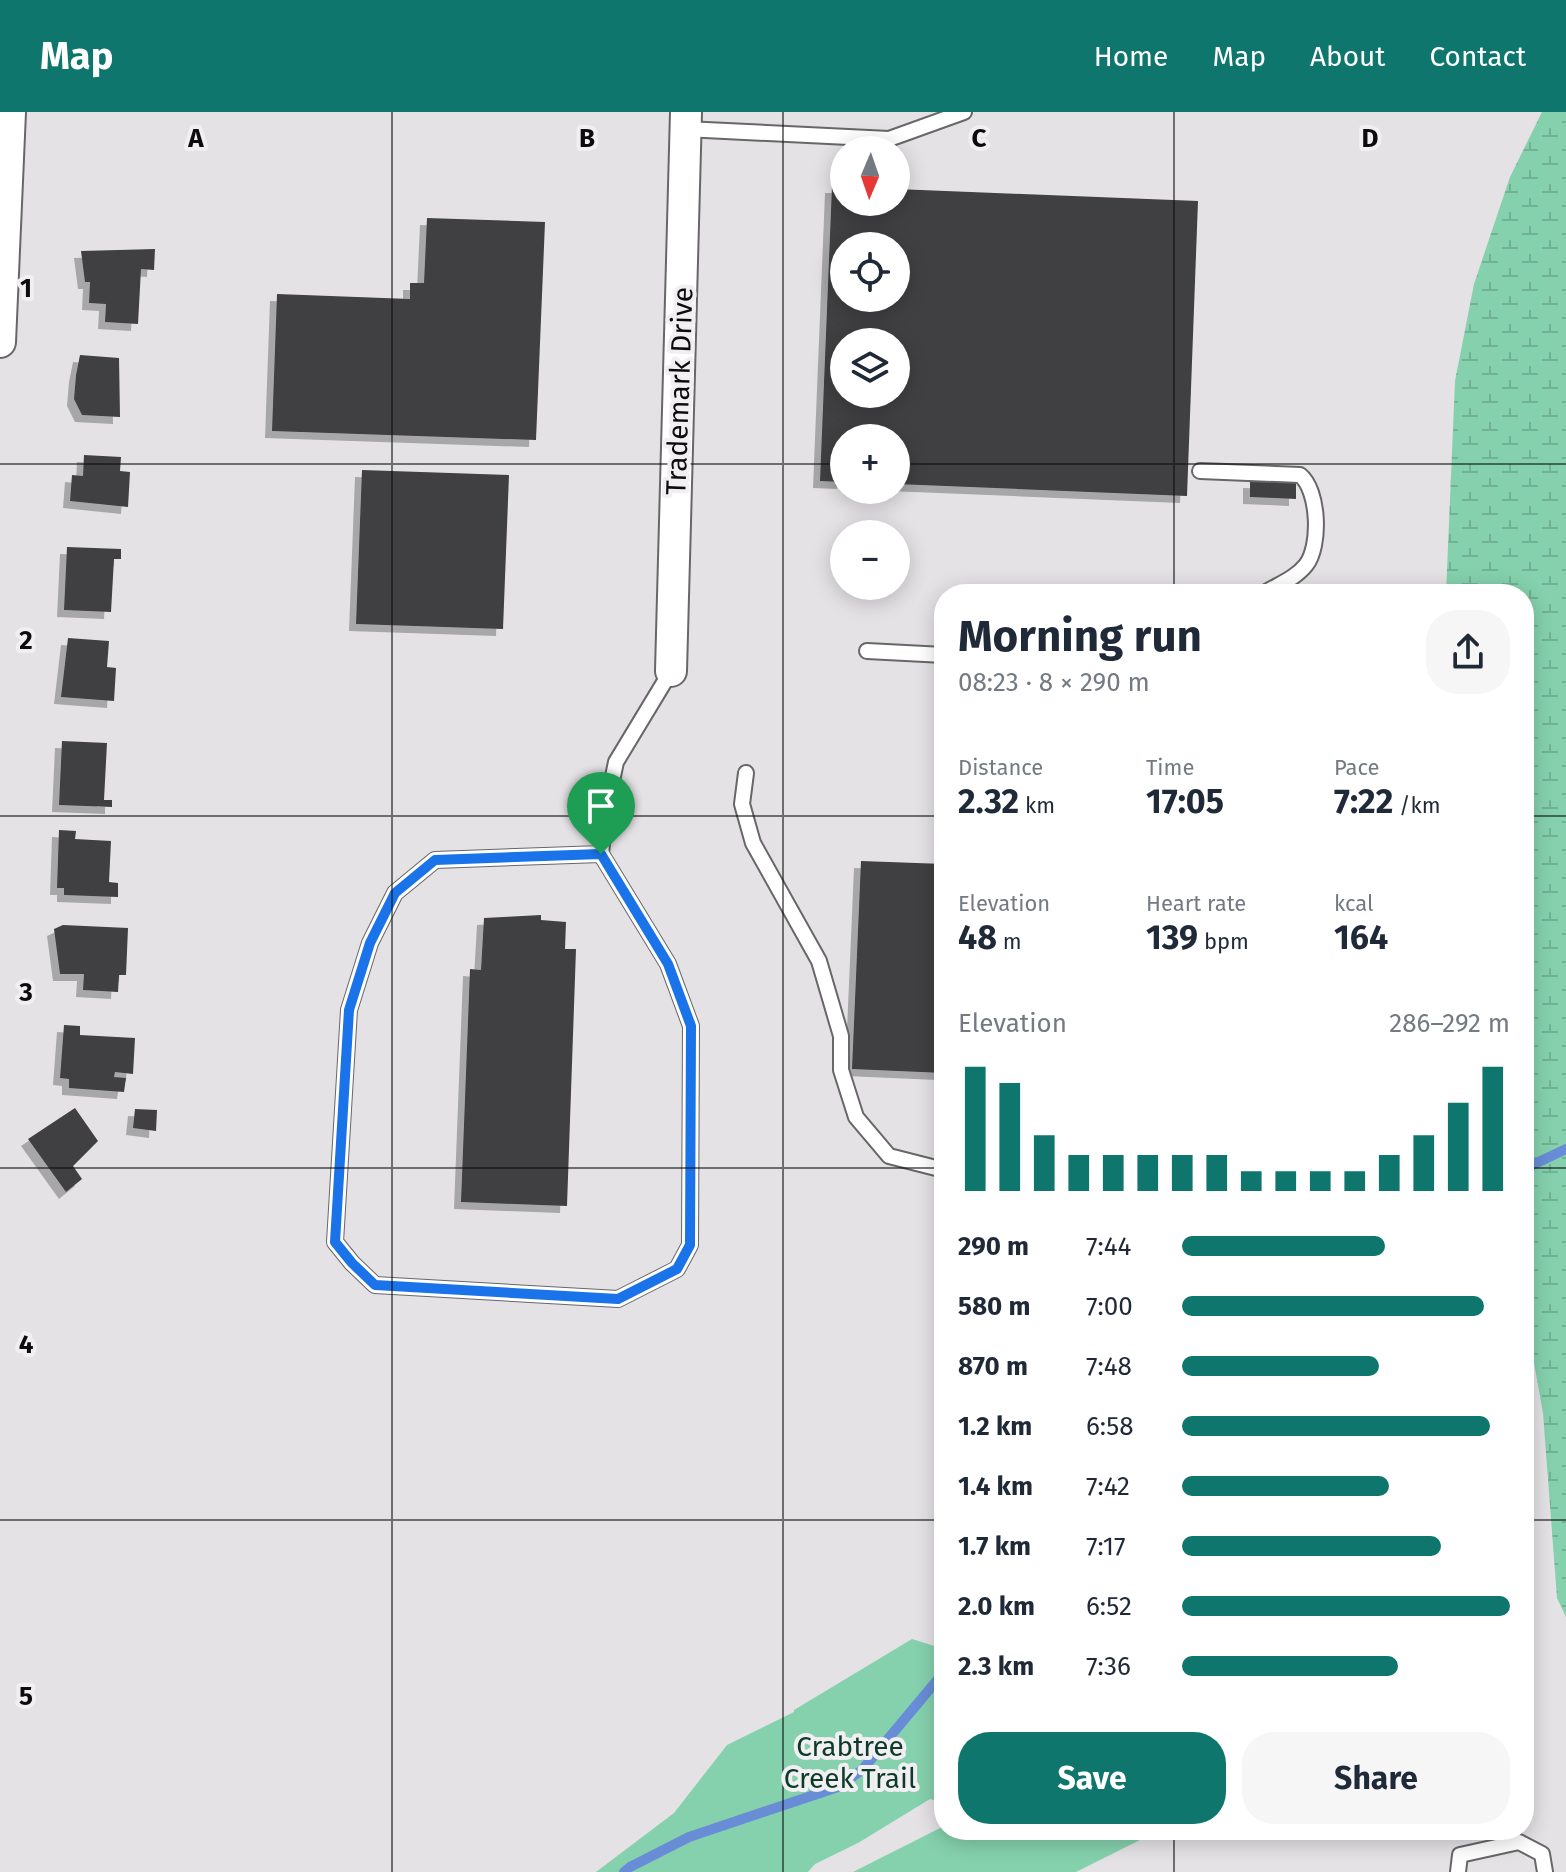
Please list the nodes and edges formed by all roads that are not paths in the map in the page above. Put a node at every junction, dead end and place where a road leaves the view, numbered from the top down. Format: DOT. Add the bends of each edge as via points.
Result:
graph roads {
  1 [pos="10,112"];
  2 [pos="964,112"];
  3 [pos="685,120"];
  4 [pos="0,342"];
  5 [pos="1200,471"];
  6 [pos="1281,584"];
  7 [pos="867,651"];
  8 [pos="934,654"];
  9 [pos="671,671"];
  10 [pos="746,773"];
  11 [pos="601,854"];
  12 [pos="934,1167"];
  13 [pos="1458,1872"];
  14 [pos="1545,1872"];
  1 -- 4 [label="street"];
  2 -- 3 [label="lane" via="889,139"];
  3 -- 9 [label="street, Trademark Drive"];
  5 -- 6 [label="lane" via="1300,475 1306,480 1317,532 1308,563"];
  7 -- 8 [label="lane"];
  9 -- 11 [label="lane" via="616,762"];
  10 -- 12 [label="lane" via="742,804 753,843 819,961 841,1036 841,1070 856,1117 889,1156"];
  11 -- 11 [label="lane" via="435,860 395,893 370,943 349,1010 335,1242 375,1285 618,1299 677,1269 690,1245 691,1026 668,964"];
  13 -- 14 [label="lane" via="1460,1855 1519,1842 1542,1854"];
}
